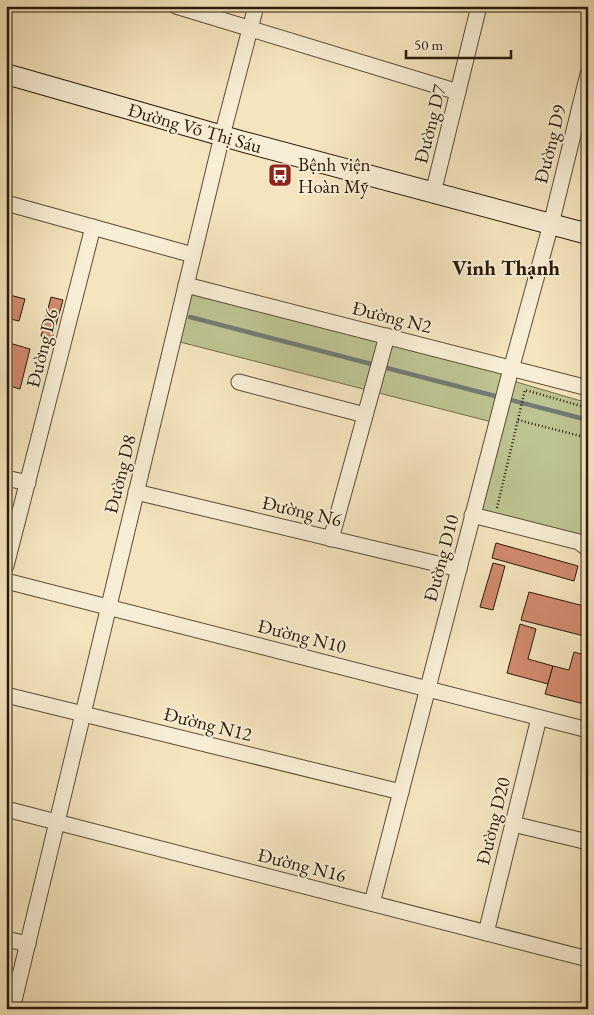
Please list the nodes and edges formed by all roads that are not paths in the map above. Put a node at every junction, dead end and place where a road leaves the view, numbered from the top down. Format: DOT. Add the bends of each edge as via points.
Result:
graph roads {
  1 [pos="176,6"];
  2 [pos="256,6"];
  3 [pos="479,6"];
  4 [pos="250,29"];
  5 [pos="6,74"];
  6 [pos="588,74"];
  7 [pos="458,92"];
  8 [pos="222,136"];
  9 [pos="433,193"];
  10 [pos="6,203"];
  11 [pos="551,224"];
  12 [pos="94,228"];
  13 [pos="588,234"];
  14 [pos="194,255"];
  15 [pos="186,284"];
  16 [pos="387,336"];
  17 [pos="511,368"];
  18 [pos="239,382"];
  19 [pos="588,388"];
  20 [pos="365,415"];
  21 [pos="6,478"];
  22 [pos="28,483"];
  23 [pos="136,492"];
  24 [pos="472,516"];
  25 [pos="331,539"];
  26 [pos="588,549"];
  27 [pos="6,566"];
  28 [pos="459,569"];
  29 [pos="6,581"];
  30 [pos="109,607"];
  31 [pos="428,689"];
  32 [pos="6,696"];
  33 [pos="83,714"];
  34 [pos="539,718"];
  35 [pos="588,730"];
  36 [pos="401,792"];
  37 [pos="6,809"];
  38 [pos="57,822"];
  39 [pos="513,824"];
  40 [pos="588,842"];
  41 [pos="372,903"];
  42 [pos="486,933"];
  43 [pos="6,939"];
  44 [pos="28,944"];
  45 [pos="588,959"];
  46 [pos="12,1009"];
  1 -- 4 [label="street"];
  2 -- 4 [label="street, Đường D8"];
  3 -- 7 [label="street, Đường D7"];
  4 -- 7 [label="street"];
  4 -- 8 [label="street, Đường D8"];
  5 -- 8 [label="main road, Đường Võ Thị Sáu"];
  6 -- 11 [label="street, Đường D9"];
  7 -- 9 [label="street, Đường D7"];
  8 -- 9 [label="main road, Đường Võ Thị Sáu"];
  8 -- 14 [label="street, Đường D8"];
  9 -- 11 [label="main road, Đường Võ Thị Sáu"];
  10 -- 12 [label="street"];
  11 -- 13 [label="main road, Đường Võ Thị Sáu"];
  11 -- 17 [label="street, Đường D10"];
  12 -- 14 [label="street"];
  12 -- 22 [label="street, Đường D6"];
  14 -- 15 [label="street, Đường D8"];
  15 -- 16 [label="street, Đường N2"];
  15 -- 23 [label="street, Đường D8"];
  16 -- 17 [label="street, Đường N2"];
  16 -- 20 [label="street"];
  17 -- 19 [label="street, Đường N2"];
  17 -- 24 [label="street, Đường D10"];
  18 -- 20 [label="street"];
  20 -- 25 [label="street"];
  21 -- 22 [label="street"];
  22 -- 27 [label="street, Đường D6"];
  23 -- 25 [label="street, Đường N6"];
  23 -- 30 [label="street, Đường D8"];
  24 -- 26 [label="street" via="579,542"];
  24 -- 28 [label="street, Đường D10"];
  25 -- 28 [label="street, Đường N6"];
  28 -- 31 [label="street, Đường D10"];
  29 -- 30 [label="street, Đường N10"];
  30 -- 31 [label="street, Đường N10"];
  30 -- 33 [label="street, Đường D8"];
  31 -- 34 [label="street, Đường N10"];
  31 -- 36 [label="street, Đường D10"];
  32 -- 33 [label="street, Đường N12"];
  33 -- 36 [label="street, Đường N12"];
  33 -- 38 [label="street, Đường D8"];
  34 -- 35 [label="street, Đường N10"];
  34 -- 39 [label="street, Đường D20"];
  36 -- 41 [label="street, Đường D10"];
  37 -- 38 [label="street, Đường N16"];
  38 -- 41 [label="street, Đường N16"];
  38 -- 44 [label="street"];
  39 -- 40 [label="street"];
  39 -- 42 [label="street, Đường D20"];
  41 -- 42 [label="street, Đường N16"];
  42 -- 45 [label="street, Đường N16"];
  43 -- 44 [label="street"];
  44 -- 46 [label="street"];
}
